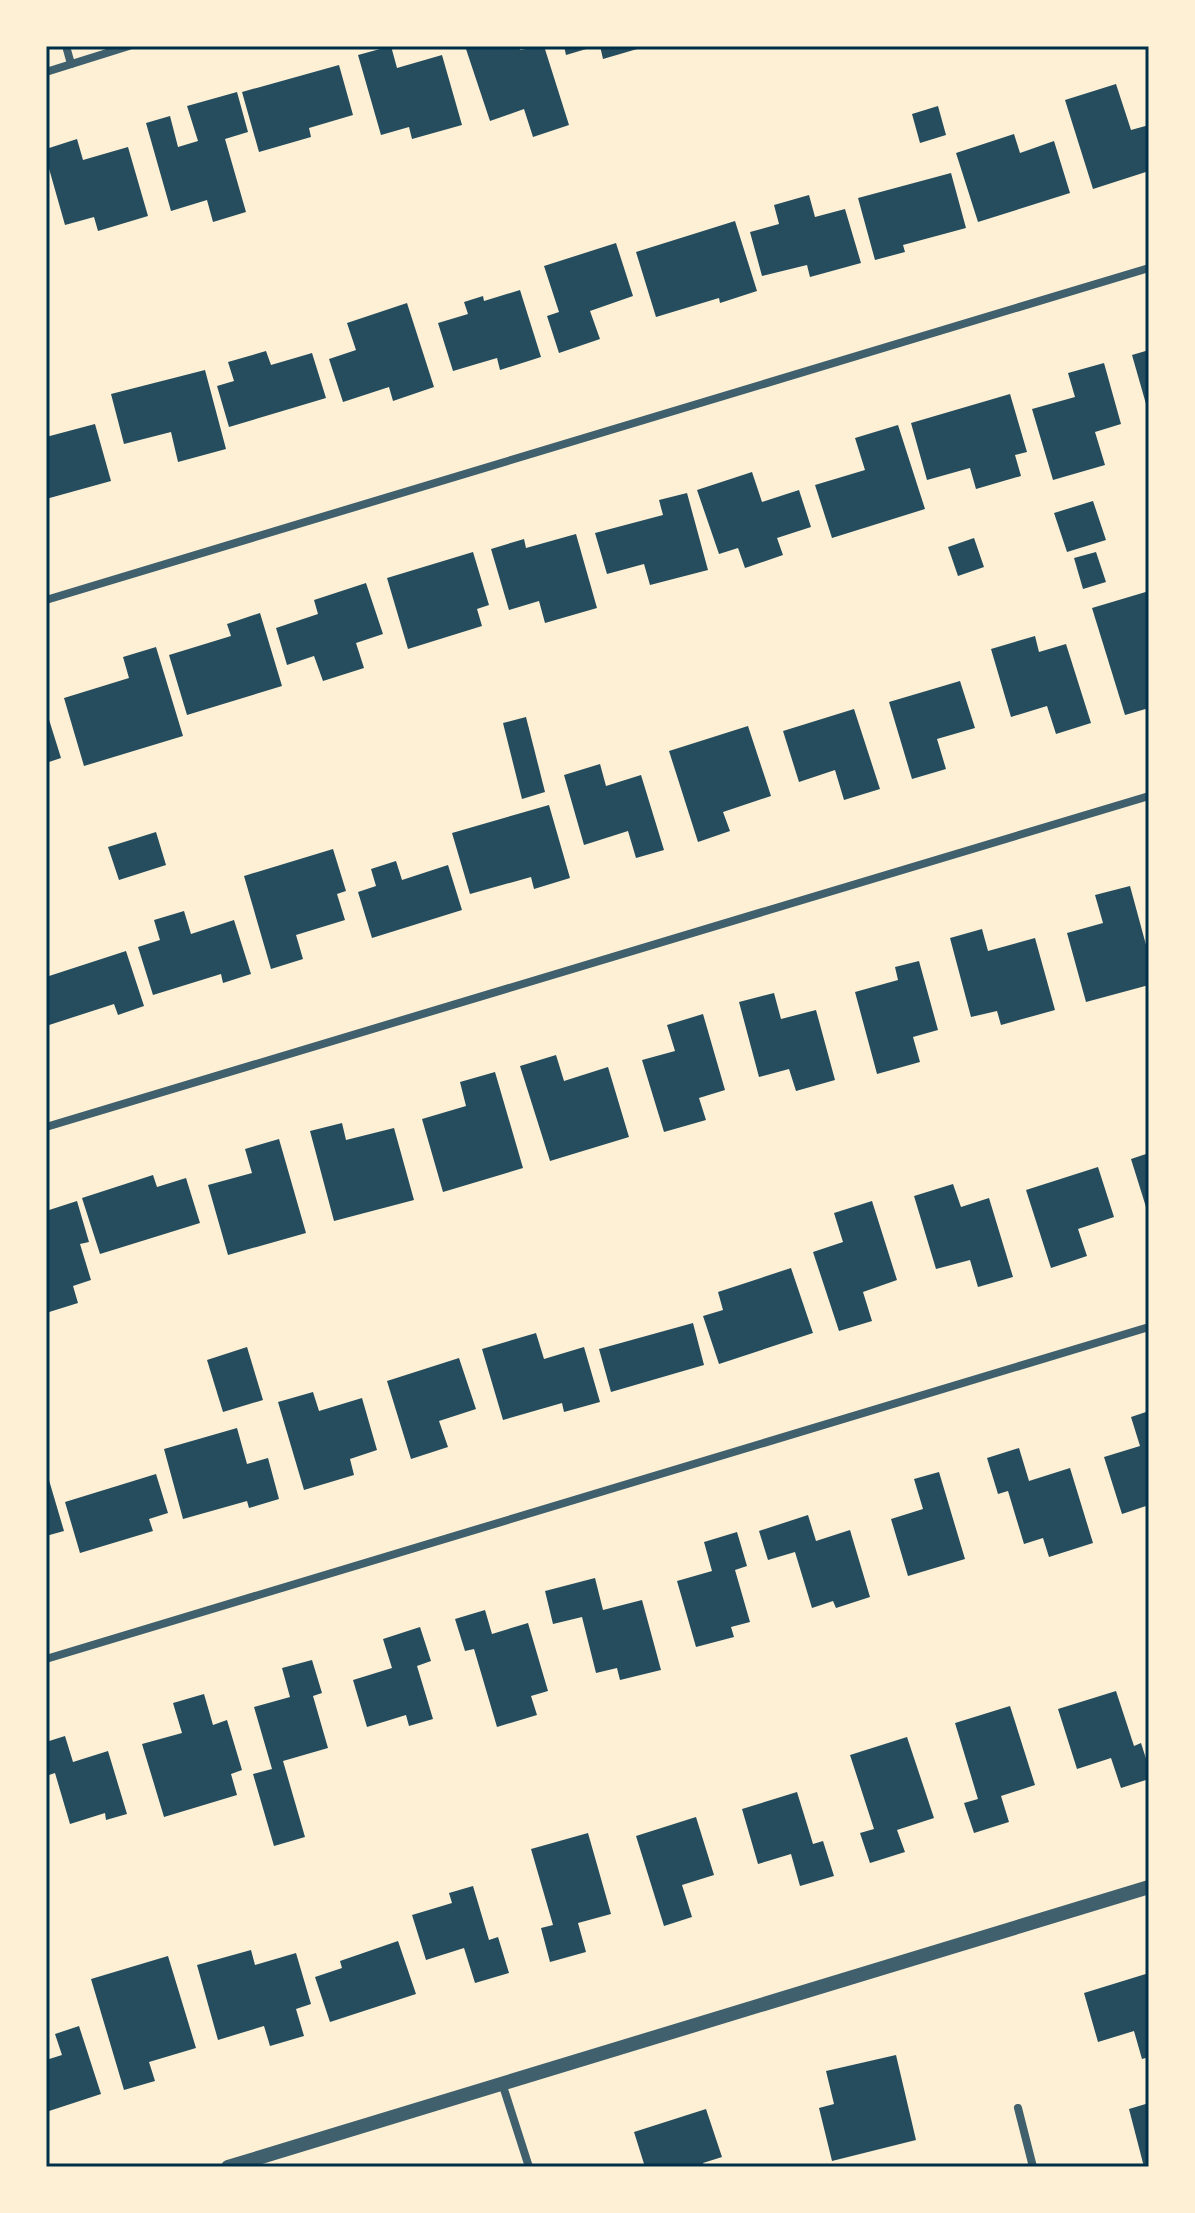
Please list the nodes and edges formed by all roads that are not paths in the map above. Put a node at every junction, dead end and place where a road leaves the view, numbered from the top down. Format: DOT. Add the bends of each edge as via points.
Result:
graph roads {
  1 [pos="66,46"];
  2 [pos="129,46"];
  3 [pos="71,64"];
  4 [pos="46,72"];
  5 [pos="1149,268"];
  6 [pos="46,600"];
  7 [pos="1149,796"];
  8 [pos="46,1127"];
  9 [pos="1149,1327"];
  10 [pos="46,1659"];
  11 [pos="1149,1887"];
  12 [pos="502,2082"];
  13 [pos="1018,2108"];
  14 [pos="228,2167"];
  15 [pos="529,2167"];
  16 [pos="1033,2167"];
  1 -- 3 [label="street"];
  2 -- 3 [label="street"];
  3 -- 4 [label="street"];
  5 -- 6 [label="street"];
  7 -- 8 [label="street"];
  9 -- 10 [label="street"];
  11 -- 12 [label="street"];
  12 -- 14 [label="street"];
  12 -- 15 [label="street"];
  13 -- 16 [label="street"];
}
